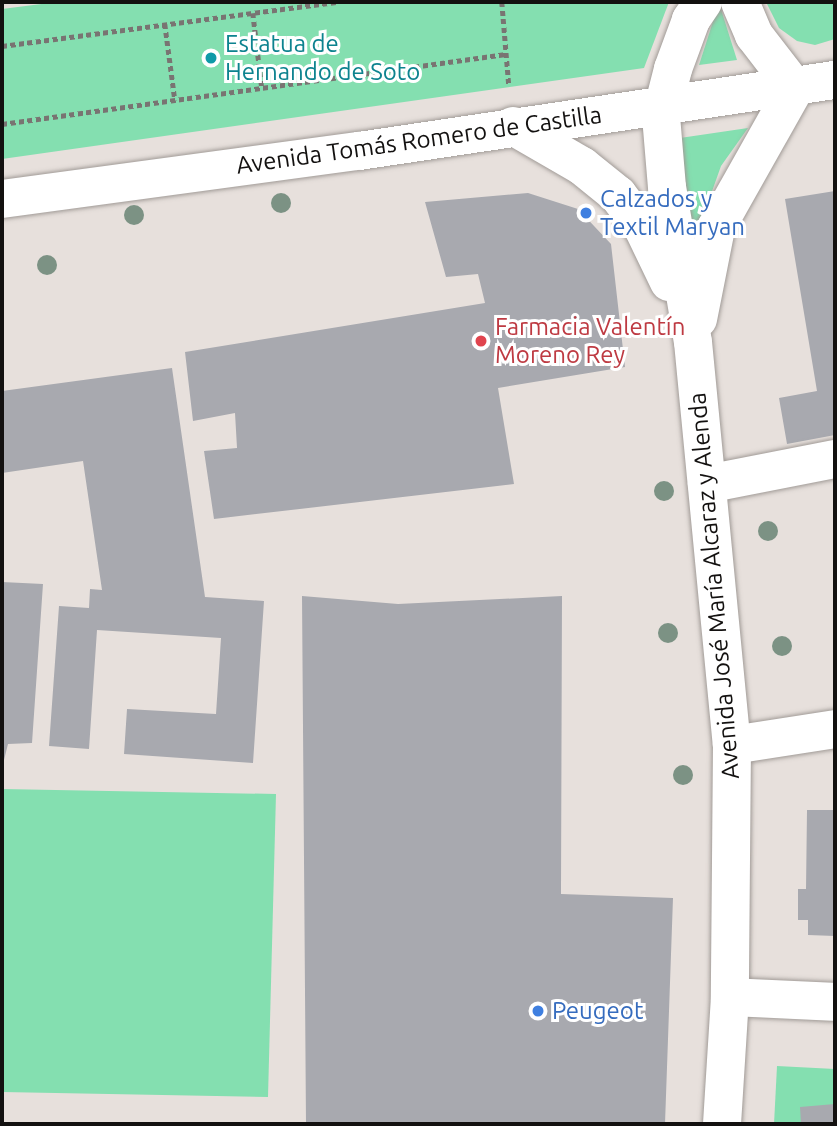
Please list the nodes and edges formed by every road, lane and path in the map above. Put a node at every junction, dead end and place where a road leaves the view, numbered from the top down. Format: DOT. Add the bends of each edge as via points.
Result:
graph roads {
  1 [pos="336,2"];
  2 [pos="502,2"];
  3 [pos="703,2"];
  4 [pos="740,2"];
  5 [pos="253,13"];
  6 [pos="165,24"];
  7 [pos="2,46"];
  8 [pos="506,54"];
  9 [pos="835,80"];
  10 [pos="262,88"];
  11 [pos="795,88"];
  12 [pos="175,100"];
  13 [pos="666,104"];
  14 [pos="2,124"];
  15 [pos="513,126"];
  16 [pos="2,199"];
  17 [pos="693,342"];
  18 [pos="835,459"];
  19 [pos="707,484"];
  20 [pos="835,729"];
  21 [pos="732,745"];
  22 [pos="730,997"];
  23 [pos="835,1002"];
  24 [pos="722,1124"];
  1 -- 5 [label="path"];
  2 -- 8 [label="path"];
  3 -- 13 [label="street, Avenida José María Alcaraz y Alenda" via="691,20 673,69"];
  4 -- 11 [label="street" via="754,35"];
  5 -- 6 [label="path"];
  5 -- 10 [label="path"];
  6 -- 7 [label="path"];
  6 -- 12 [label="path"];
  8 -- 10 [label="path"];
  8 -- 15 [label="path"];
  9 -- 11 [label="street, Avenida Tomás Romero de Castilla"];
  10 -- 12 [label="path"];
  11 -- 13 [label="street, Avenida Tomás Romero de Castilla"];
  11 -- 17 [label="street, Avenida José María Alcaraz y Alenda" via="716,228"];
  12 -- 14 [label="path"];
  13 -- 15 [label="street, Avenida Tomás Romero de Castilla"];
  13 -- 17 [label="street, Avenida José María Alcaraz y Alenda" via="661,116 667,187"];
  15 -- 16 [label="street, Avenida Tomás Romero de Castilla"];
  15 -- 17 [label="street, Avenida José María Alcaraz y Alenda" via="582,166 618,195 662,264"];
  17 -- 19 [label="street, Avenida José María Alcaraz y Alenda"];
  18 -- 19 [label="street"];
  19 -- 21 [label="street, Avenida José María Alcaraz y Alenda"];
  20 -- 21 [label="street"];
  21 -- 22 [label="street, Avenida José María Alcaraz y Alenda"];
  22 -- 23 [label="street"];
  22 -- 24 [label="street, Avenida José María Alcaraz y Alenda"];
}
